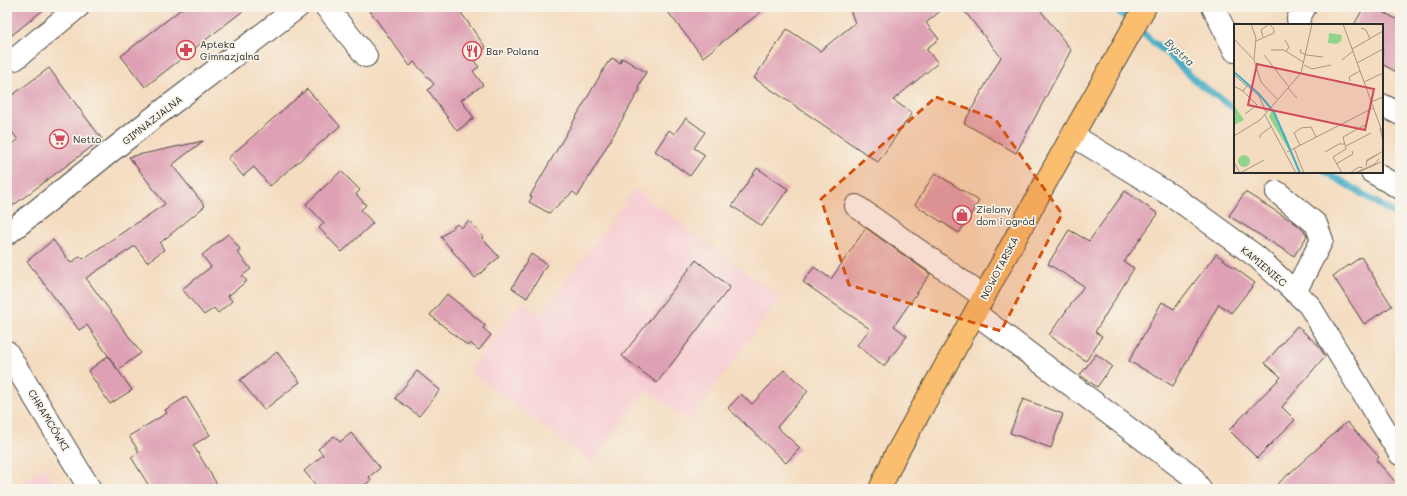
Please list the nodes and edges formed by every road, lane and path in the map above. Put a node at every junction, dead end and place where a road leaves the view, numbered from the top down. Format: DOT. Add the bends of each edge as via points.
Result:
graph roads {
  1 [pos="78,7"];
  2 [pos="298,7"];
  3 [pos="326,7"];
  4 [pos="1145,7"];
  5 [pos="1213,7"];
  6 [pos="1305,7"];
  7 [pos="1299,24"];
  8 [pos="1234,50"];
  9 [pos="366,56"];
  10 [pos="15,60"];
  11 [pos="1383,106"];
  12 [pos="1400,114"];
  13 [pos="1072,135"];
  14 [pos="1374,173"];
  15 [pos="1400,188"];
  16 [pos="1277,192"];
  17 [pos="856,206"];
  18 [pos="7,234"];
  19 [pos="1295,292"];
  20 [pos="980,305"];
  21 [pos="7,352"];
  22 [pos="1400,454"];
  23 [pos="90,489"];
  24 [pos="880,489"];
  25 [pos="1200,489"];
  1 -- 10 [label="street"];
  2 -- 18 [label="street, GIMNAZJALNA"];
  3 -- 9 [label="street"];
  4 -- 13 [label="main road, NOWOTARSKA"];
  5 -- 8 [label="street"];
  6 -- 7 [label="street" via="1298,19"];
  11 -- 12 [label="street"];
  13 -- 19 [label="street, KAMIENIEC" via="1177,199 1257,257"];
  13 -- 20 [label="main road, NOWOTARSKA"];
  14 -- 15 [label="street"];
  16 -- 19 [label="street" via="1316,224 1322,240"];
  17 -- 20 [label="street"];
  19 -- 22 [label="street, KAMIENIEC" via="1309,305"];
  20 -- 24 [label="main road, NOWOTARSKA" via="894,458"];
  20 -- 25 [label="street" via="1192,476"];
  21 -- 23 [label="street, CHRAMCÓWKI"];
}
